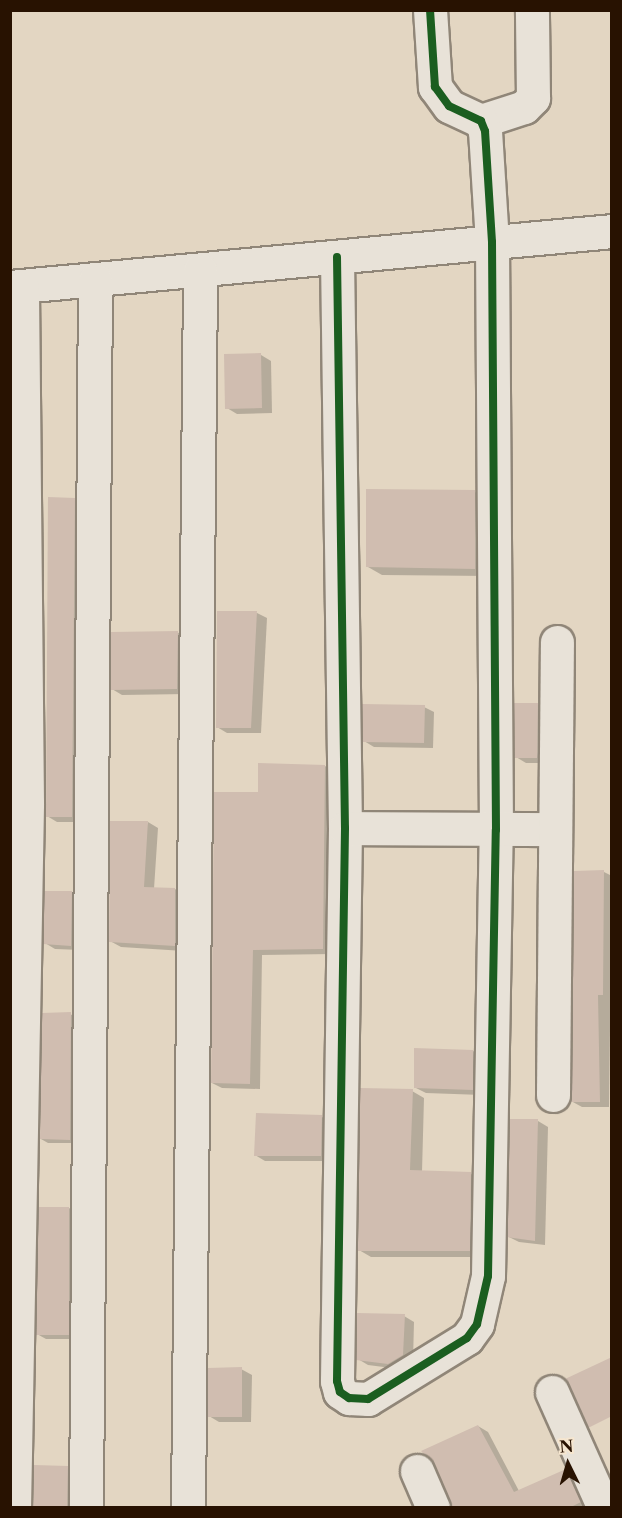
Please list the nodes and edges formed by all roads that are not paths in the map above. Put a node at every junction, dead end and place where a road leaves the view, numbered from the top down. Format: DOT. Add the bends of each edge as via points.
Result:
graph roads {
  1 [pos="430,10"];
  2 [pos="532,10"];
  3 [pos="481,121"];
  4 [pos="612,231"];
  5 [pos="492,242"];
  6 [pos="337,257"];
  7 [pos="200,270"];
  8 [pos="95,280"];
  9 [pos="16,287"];
  10 [pos="556,642"];
  11 [pos="345,828"];
  12 [pos="555,829"];
  13 [pos="496,830"];
  14 [pos="553,1095"];
  15 [pos="552,1392"];
  16 [pos="417,1471"];
  17 [pos="14,1508"];
  18 [pos="86,1508"];
  19 [pos="188,1508"];
  20 [pos="433,1508"];
  21 [pos="604,1508"];
  1 -- 3 [label="street" via="435,87 449,106"];
  2 -- 3 [label="street" via="533,98 524,107"];
  3 -- 5 [label="street" via="485,131"];
  4 -- 5 [label="street"];
  5 -- 6 [label="street"];
  5 -- 13 [label="street"];
  6 -- 7 [label="street"];
  6 -- 11 [label="street"];
  7 -- 8 [label="street"];
  7 -- 19 [label="street"];
  8 -- 9 [label="street"];
  8 -- 18 [label="street"];
  9 -- 17 [label="street" via="27,803"];
  10 -- 12 [label="street"];
  11 -- 13 [label="street"];
  11 -- 13 [label="street" via="337,1381 340,1392 349,1398 368,1399 467,1338 483,1305 488,1276"];
  12 -- 13 [label="street"];
  12 -- 14 [label="street"];
  15 -- 21 [label="street"];
  16 -- 20 [label="street"];
}
